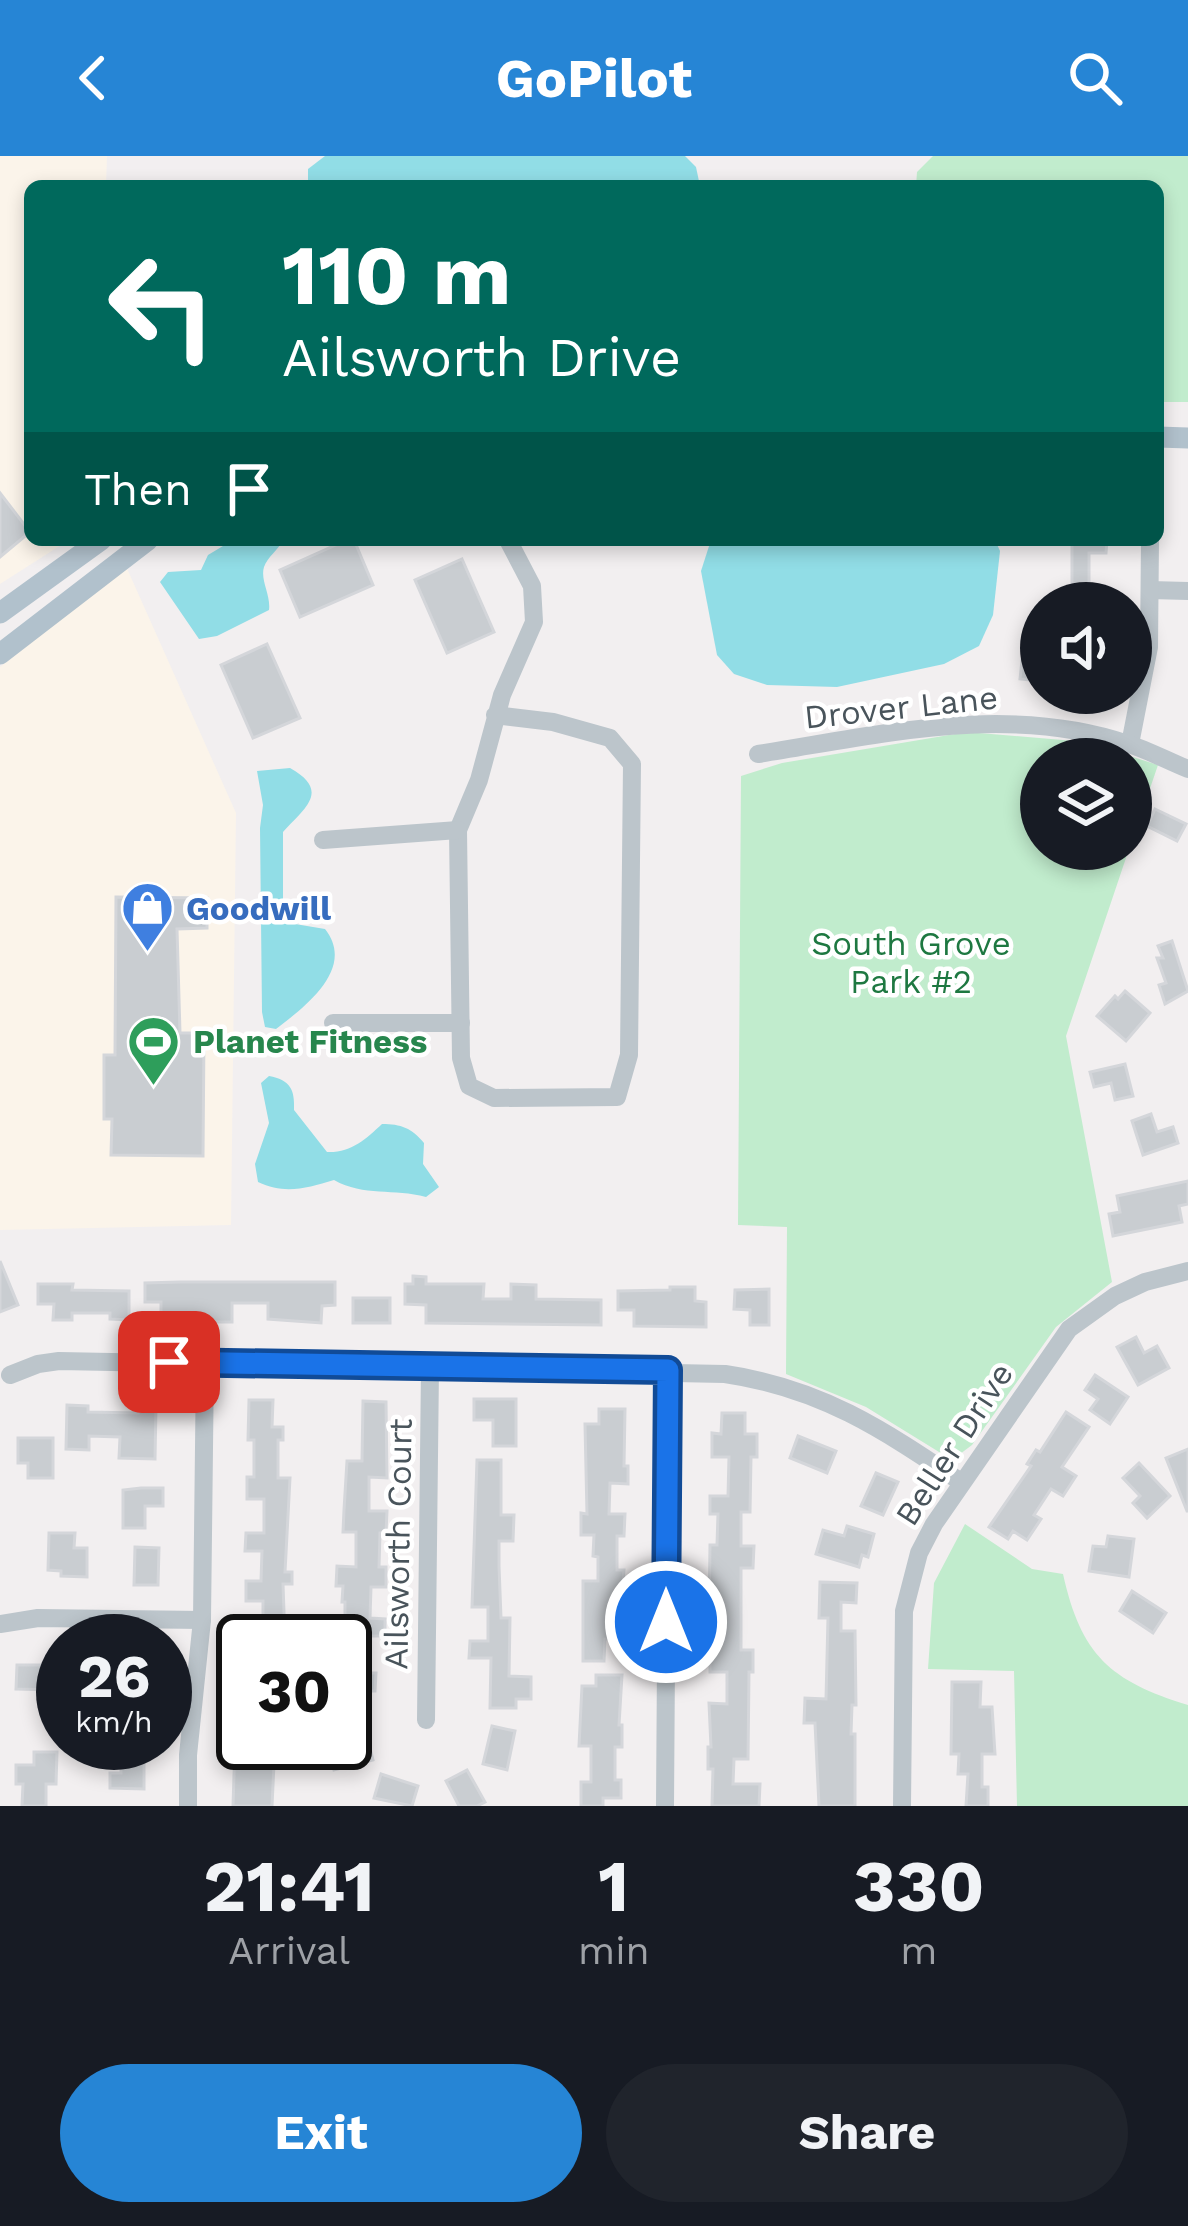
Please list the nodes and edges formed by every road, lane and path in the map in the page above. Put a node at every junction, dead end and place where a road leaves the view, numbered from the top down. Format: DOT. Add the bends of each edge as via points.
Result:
graph roads {
  1 [pos="92,546"];
  2 [pos="140,546"];
  3 [pos="511,546"];
  4 [pos="1150,546"];
  5 [pos="1150,582"];
  6 [pos="1152,590"];
  7 [pos="1188,591"];
  8 [pos="0,614"];
  9 [pos="0,654"];
  10 [pos="495,715"];
  11 [pos="1105,738"];
  12 [pos="1152,753"];
  13 [pos="758,754"];
  14 [pos="1188,769"];
  15 [pos="458,830"];
  16 [pos="323,840"];
  17 [pos="334,1023"];
  18 [pos="461,1023"];
  19 [pos="1188,1271"];
  20 [pos="205,1362"];
  21 [pos="430,1369"];
  22 [pos="668,1370"];
  23 [pos="10,1375"];
  24 [pos="961,1482"];
  25 [pos="202,1620"];
  26 [pos="0,1624"];
  27 [pos="426,1720"];
  28 [pos="188,1806"];
  29 [pos="665,1806"];
  30 [pos="902,1806"];
  1 -- 8 [label="main road"];
  2 -- 9 [label="main road"];
  3 -- 10 [label="street" via="532,586 534,622"];
  4 -- 5 [label="street"];
  6 -- 7 [label="street"];
  10 -- 15 [label="street"];
  10 -- 18 [label="street" via="610,738 632,764 629,1055 616,1097 494,1098 469,1086"];
  11 -- 13 [label="street, Drover Lane" via="990,722"];
  12 -- 14 [label="street, Drover Lane"];
  15 -- 16 [label="street"];
  15 -- 18 [label="street"];
  17 -- 18 [label="street"];
  19 -- 24 [label="street, Beller Drive" via="1115,1296 1070,1329"];
  20 -- 21 [label="street"];
  20 -- 23 [label="street" via="59,1361"];
  20 -- 25 [label="street"];
  21 -- 22 [label="street"];
  21 -- 27 [label="street, Ailsworth Court"];
  22 -- 24 [label="street" via="755,1378 812,1394"];
  22 -- 29 [label="street"];
  24 -- 30 [label="street, Beller Drive" via="910,1580"];
  25 -- 26 [label="street"];
  25 -- 28 [label="street"];
}
